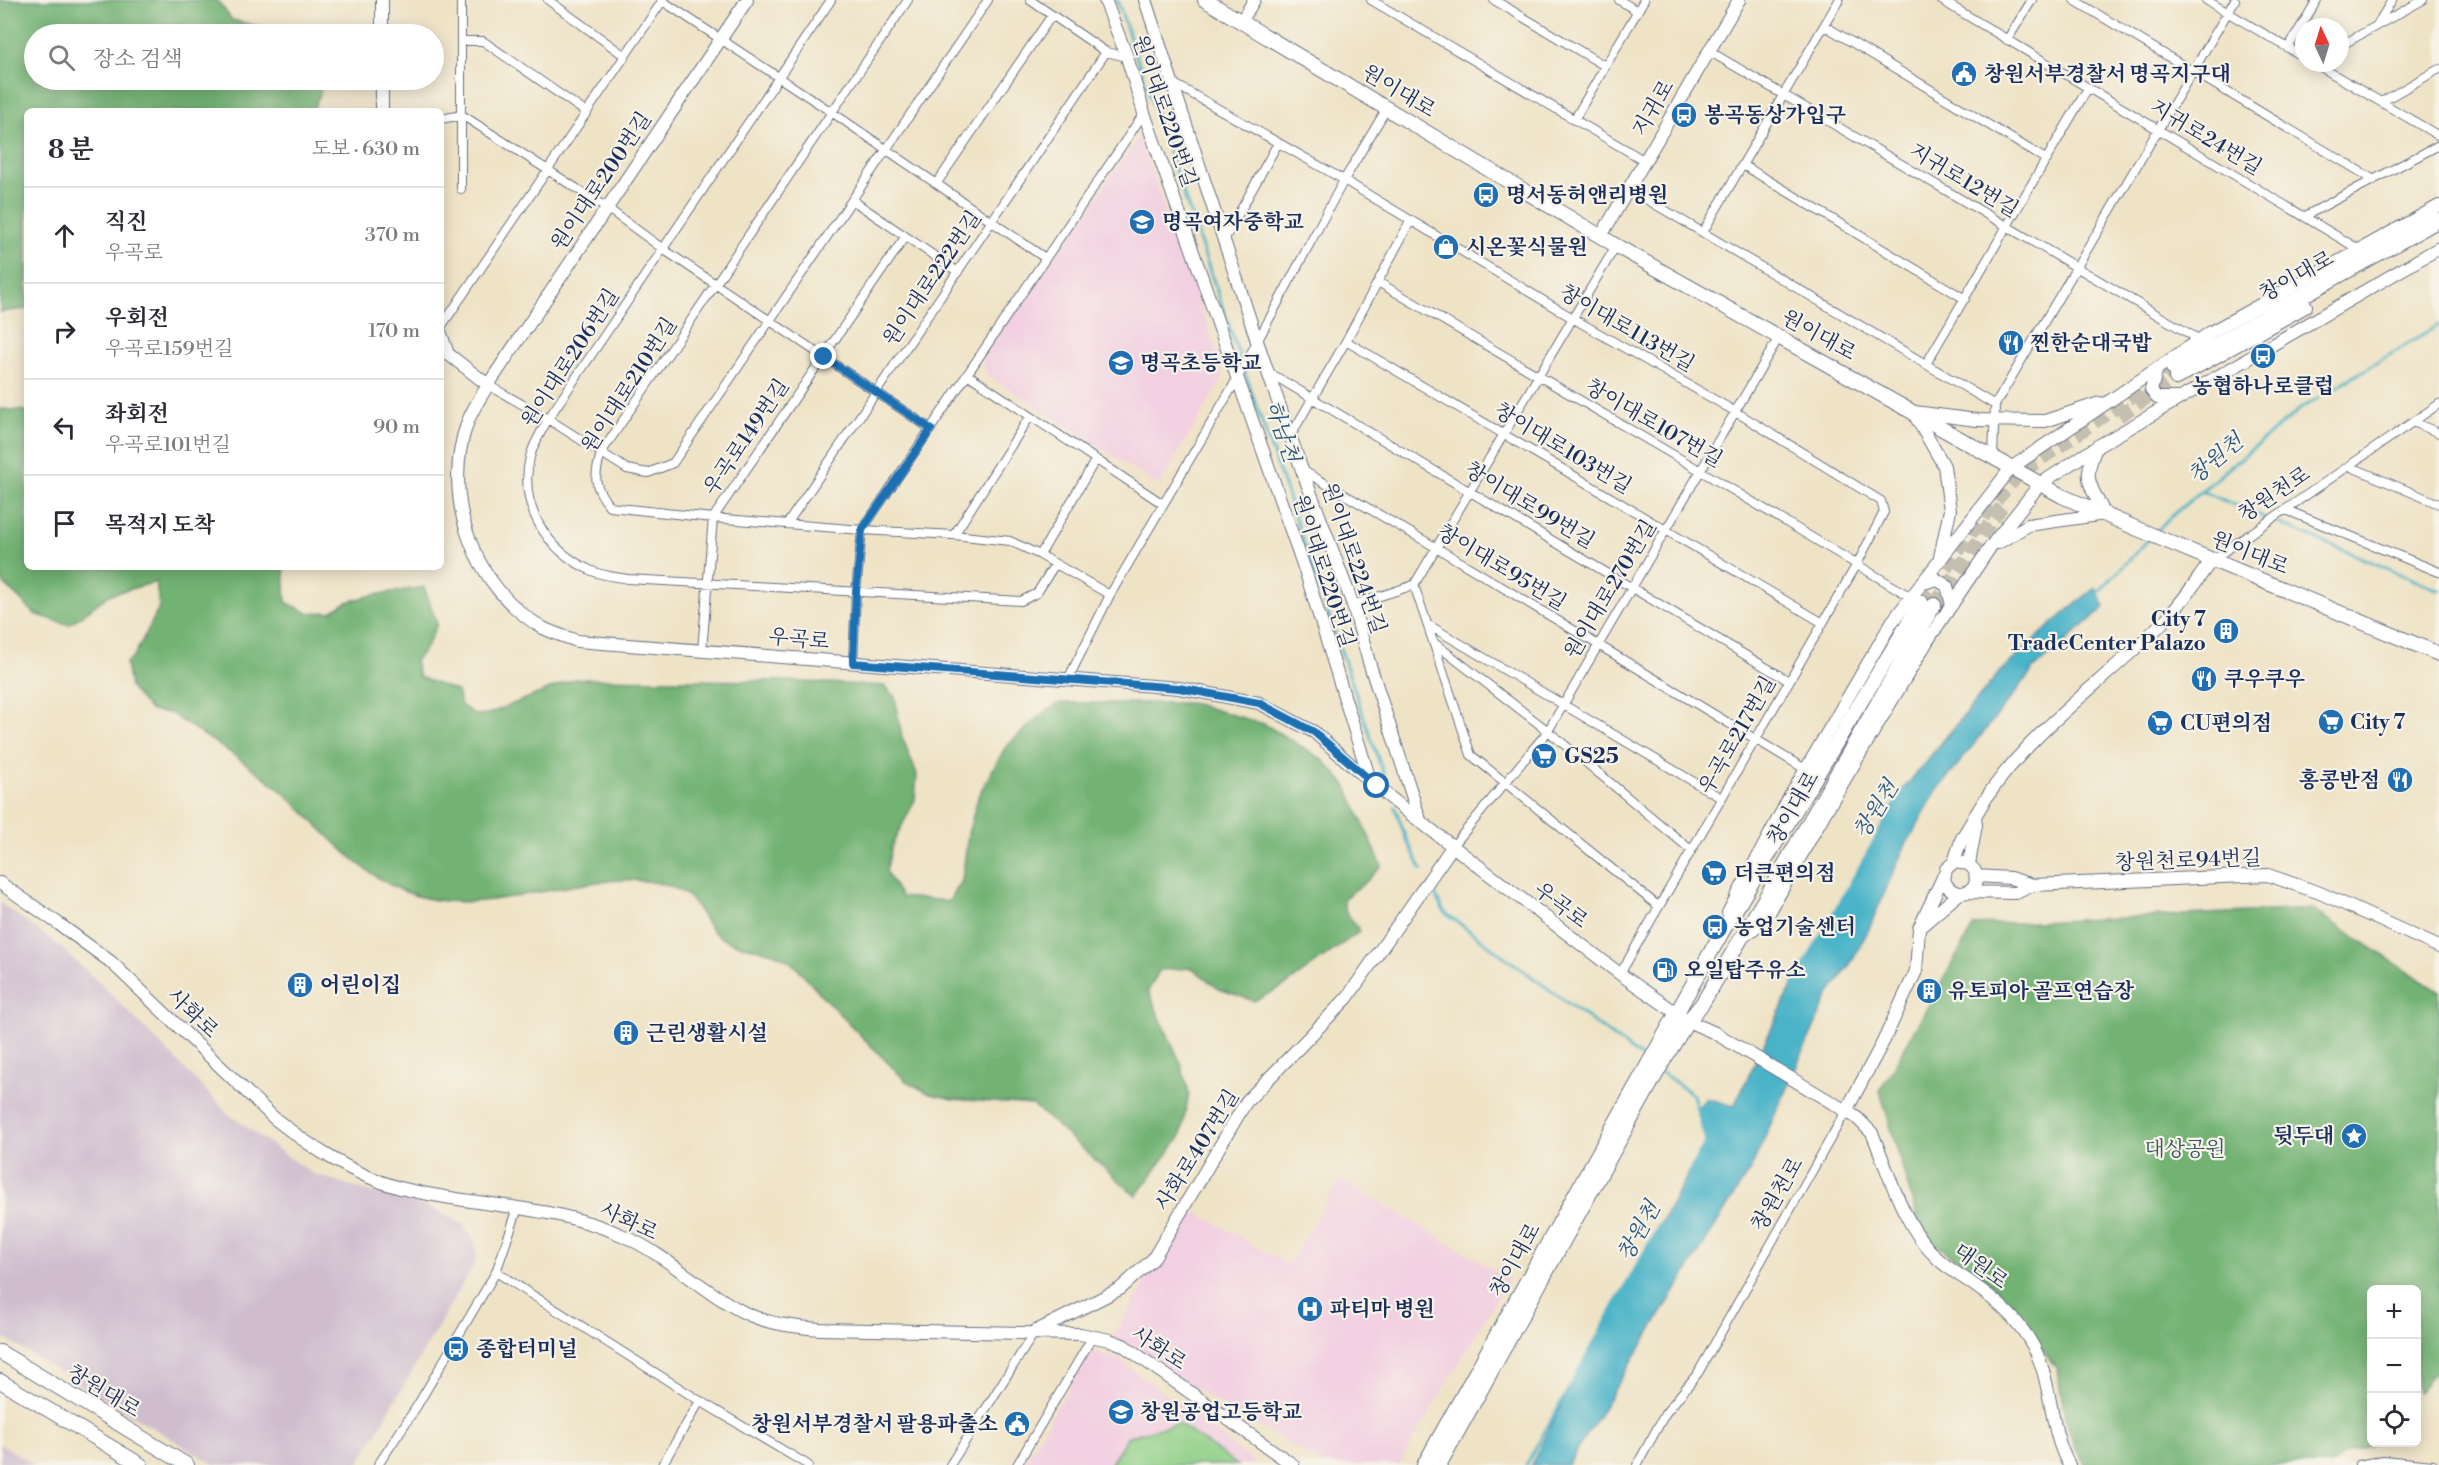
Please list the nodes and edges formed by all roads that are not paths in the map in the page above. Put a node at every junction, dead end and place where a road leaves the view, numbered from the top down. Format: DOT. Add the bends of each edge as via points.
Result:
graph roads {
  1 [pos="382,0"];
  2 [pos="461,0"];
  3 [pos="548,0"];
  4 [pos="662,0"];
  5 [pos="747,0"];
  6 [pos="831,0"];
  7 [pos="908,0"];
  8 [pos="988,0"];
  9 [pos="1030,0"];
  10 [pos="1105,0"];
  11 [pos="1145,0"];
  12 [pos="1205,0"];
  13 [pos="1254,0"];
  14 [pos="1371,0"];
  15 [pos="1494,0"];
  16 [pos="1619,0"];
  17 [pos="1644,0"];
  18 [pos="1739,0"];
  19 [pos="1839,0"];
  20 [pos="1941,0"];
  21 [pos="2032,0"];
  22 [pos="2074,0"];
  23 [pos="2206,0"];
  24 [pos="2235,0"];
  25 [pos="2317,0"];
  26 [pos="2392,0"];
  27 [pos="2423,0"];
  28 [pos="1637,11"];
  29 [pos="2228,13"];
  30 [pos="1052,15"];
  31 [pos="1241,22"];
  32 [pos="382,24"];
  33 [pos="1825,26"];
  34 [pos="2376,26"];
  35 [pos="720,40"];
  36 [pos="2007,40"];
  37 [pos="462,41"];
  38 [pos="2349,41"];
  39 [pos="2288,48"];
  40 [pos="1709,51"];
  41 [pos="1106,52"];
  42 [pos="2295,52"];
  43 [pos="625,56"];
  44 [pos="1127,57"];
  45 [pos="1605,66"];
  46 [pos="2439,69"];
  47 [pos="2193,71"];
  48 [pos="2329,72"];
  49 [pos="778,76"];
  50 [pos="1171,82"];
  51 [pos="2088,88"];
  52 [pos="382,90"];
  53 [pos="1785,94"];
  54 [pos="2381,102"];
  55 [pos="382,108"];
  56 [pos="1387,108"];
  57 [pos="587,113"];
  58 [pos="833,113"];
  59 [pos="1144,113"];
  60 [pos="462,115"];
  61 [pos="444,118"];
  62 [pos="1574,120"];
  63 [pos="2157,129"];
  64 [pos="2439,136"];
  65 [pos="1278,142"];
  66 [pos="2439,146"];
  67 [pos="886,149"];
  68 [pos="2047,160"];
  69 [pos="1645,161"];
  70 [pos="1743,165"];
  71 [pos="549,170"];
  72 [pos="1344,180"];
  73 [pos="2374,180"];
  74 [pos="937,183"];
  75 [pos="461,189"];
  76 [pos="1629,189"];
  77 [pos="852,200"];
  78 [pos="2439,206"];
  79 [pos="607,208"];
  80 [pos="2305,216"];
  81 [pos="1411,220"];
  82 [pos="2439,220"];
  83 [pos="991,222"];
  84 [pos="2008,227"];
  85 [pos="2439,230"];
  86 [pos="1703,232"];
  87 [pos="1601,236"];
  88 [pos="905,237"];
  89 [pos="1224,240"];
  90 [pos="1617,244"];
  91 [pos="2439,248"];
  92 [pos="663,249"];
  93 [pos="2360,250"];
  94 [pos="1045,258"];
  95 [pos="2076,268"];
  96 [pos="958,272"];
  97 [pos="1378,282"];
  98 [pos="717,283"];
  99 [pos="1965,299"];
  100 [pos="770,318"];
  101 [pos="1574,319"];
  102 [pos="444,323"];
  103 [pos="1779,337"];
  104 [pos="2200,340"];
  105 [pos="1346,341"];
  106 [pos="444,343"];
  107 [pos="1256,344"];
  108 [pos="824,357"];
  109 [pos="1926,364"];
  110 [pos="2157,369"];
  111 [pos="1268,372"];
  112 [pos="967,374"];
  113 [pos="1239,376"];
  114 [pos="1539,376"];
  115 [pos="488,385"];
  116 [pos="877,393"];
  117 [pos="1313,398"];
  118 [pos="2115,398"];
  119 [pos="2179,398"];
  120 [pos="2439,404"];
  121 [pos="1995,405"];
  122 [pos="1736,412"];
  123 [pos="1913,412"];
  124 [pos="1030,416"];
  125 [pos="548,419"];
  126 [pos="1995,420"];
  127 [pos="2413,422"];
  128 [pos="931,429"];
  129 [pos="1503,432"];
  130 [pos="2439,433"];
  131 [pos="1290,435"];
  132 [pos="2098,446"];
  133 [pos="601,453"];
  134 [pos="1993,456"];
  135 [pos="1096,459"];
  136 [pos="2349,466"];
  137 [pos="2011,468"];
  138 [pos="1302,470"];
  139 [pos="1701,471"];
  140 [pos="2040,484"];
  141 [pos="1470,490"];
  142 [pos="1163,504"];
  143 [pos="2439,504"];
  144 [pos="2286,510"];
  145 [pos="1884,512"];
  146 [pos="2108,516"];
  147 [pos="713,518"];
  148 [pos="788,524"];
  149 [pos="862,530"];
  150 [pos="1665,531"];
  151 [pos="954,535"];
  152 [pos="1991,546"];
  153 [pos="1437,548"];
  154 [pos="1040,555"];
  155 [pos="2212,560"];
  156 [pos="1939,561"];
  157 [pos="1055,564"];
  158 [pos="1857,564"];
  159 [pos="2439,572"];
  160 [pos="708,582"];
  161 [pos="1921,584"];
  162 [pos="1414,585"];
  163 [pos="1630,587"];
  164 [pos="856,592"];
  165 [pos="1110,595"];
  166 [pos="1922,601"];
  167 [pos="1353,605"];
  168 [pos="1952,605"];
  169 [pos="1823,623"];
  170 [pos="1426,624"];
  171 [pos="1433,642"];
  172 [pos="1598,646"];
  173 [pos="702,651"];
  174 [pos="2439,654"];
  175 [pos="853,663"];
  176 [pos="1067,681"];
  177 [pos="1789,681"];
  178 [pos="1564,704"];
  179 [pos="1548,731"];
  180 [pos="1755,740"];
  181 [pos="1805,770"];
  182 [pos="1505,782"];
  183 [pos="1374,784"];
  184 [pos="1721,798"];
  185 [pos="1975,816"];
  186 [pos="1417,818"];
  187 [pos="1452,847"];
  188 [pos="1691,850"];
  189 [pos="1954,862"];
  190 [pos="1969,864"];
  191 [pos="1944,875"];
  192 [pos="1976,876"];
  193 [pos="0,883"];
  194 [pos="2032,885"];
  195 [pos="1963,893"];
  196 [pos="1658,906"];
  197 [pos="1919,928"];
  198 [pos="1722,932"];
  199 [pos="1742,937"];
  200 [pos="2439,947"];
  201 [pos="1620,975"];
  202 [pos="1682,1017"];
  203 [pos="1647,1077"];
  204 [pos="1846,1111"];
  205 [pos="518,1208"];
  206 [pos="496,1272"];
  207 [pos="1034,1333"];
  208 [pos="1093,1336"];
  209 [pos="0,1352"];
  210 [pos="0,1381"];
  211 [pos="700,1401"];
  212 [pos="141,1465"];
  213 [pos="187,1465"];
  214 [pos="378,1465"];
  215 [pos="662,1465"];
  216 [pos="808,1465"];
  217 [pos="950,1465"];
  218 [pos="1017,1465"];
  219 [pos="1293,1465"];
  220 [pos="1424,1465"];
  221 [pos="1439,1465"];
  222 [pos="1637,1465"];
  223 [pos="2069,1465"];
  224 [pos="2359,1465"];
  225 [pos="2433,1465"];
  1 -- 32 [label="street"];
  2 -- 37 [label="street"];
  3 -- 43 [label="street"];
  4 -- 35 [label="street"];
  4 -- 43 [label="street"];
  5 -- 35 [label="street, 원이대로200번길"];
  6 -- 49 [label="street, 원이대로206번길"];
  7 -- 58 [label="street, 원이대로210번길"];
  8 -- 67 [label="street"];
  9 -- 30 [label="street"];
  10 -- 44 [label="street, 원이대로220번길"];
  11 -- 50 [label="street, 원이대로224번길"];
  12 -- 31 [label="main road, 원이대로"];
  13 -- 31 [label="street"];
  14 -- 62 [label="street"];
  15 -- 45 [label="street"];
  16 -- 28 [label="street"];
  17 -- 28 [label="street"];
  18 -- 40 [label="street, 지귀로"];
  19 -- 33 [label="street"];
  20 -- 36 [label="street, 지귀로24번길"];
  21 -- 36 [label="street"];
  22 -- 47 [label="street"];
  23 -- 29 [label="street"];
  24 -- 29 [label="street"];
  25 -- 39 [label="street"];
  26 -- 34 [label="street"];
  27 -- 34 [label="street"];
  28 -- 45 [label="street"];
  29 -- 39 [label="street"];
  29 -- 47 [label="street"];
  30 -- 41 [label="street"];
  30 -- 74 [label="street"];
  31 -- 56 [label="main road, 원이대로"];
  33 -- 53 [label="street"];
  33 -- 68 [label="street"];
  34 -- 38 [label="street"];
  35 -- 49 [label="street"];
  35 -- 79 [label="street, 원이대로200번길"];
  36 -- 51 [label="street, 지귀로24번길"];
  37 -- 57 [label="street" via="483,42"];
  37 -- 60 [label="street"];
  39 -- 42 [label="street"];
  40 -- 53 [label="street, 지귀로12번길"];
  40 -- 69 [label="street, 지귀로"];
  41 -- 44 [label="street"];
  41 -- 83 [label="street, 원이대로222번길"];
  43 -- 57 [label="street"];
  44 -- 59 [label="street, 원이대로220번길"];
  45 -- 62 [label="street"];
  46 -- 54 [label="street"];
  47 -- 63 [label="street"];
  47 -- 73 [label="street"];
  48 -- 54 [label="street"];
  49 -- 58 [label="street"];
  49 -- 92 [label="street, 원이대로206번길"];
  50 -- 65 [label="street"];
  50 -- 89 [label="street, 원이대로224번길"];
  51 -- 63 [label="street, 지귀로24번길"];
  51 -- 68 [label="street"];
  52 -- 55 [label="street"];
  53 -- 70 [label="street"];
  53 -- 84 [label="street, 지귀로12번길"];
  54 -- 64 [label="street"];
  56 -- 72 [label="street"];
  56 -- 87 [label="main road, 원이대로"];
  57 -- 71 [label="street"];
  58 -- 67 [label="street"];
  58 -- 98 [label="street, 원이대로210번길"];
  59 -- 94 [label="street"];
  59 -- 113 [label="street, 원이대로220번길"];
  60 -- 61 [label="street"];
  60 -- 71 [label="street"];
  60 -- 75 [label="street"];
  62 -- 69 [label="street"];
  63 -- 80 [label="street, 지귀로24번길"];
  63 -- 95 [label="street"];
  65 -- 72 [label="street"];
  65 -- 89 [label="street"];
  66 -- 73 [label="street"];
  67 -- 74 [label="street"];
  67 -- 77 [label="street"];
  68 -- 84 [label="street"];
  69 -- 76 [label="street, 지귀로"];
  70 -- 86 [label="street"];
  70 -- 99 [label="street"];
  71 -- 79 [label="street"];
  71 -- 102 [label="street"];
  72 -- 81 [label="street, 창이대로113번길"];
  72 -- 107 [label="street"];
  73 -- 80 [label="street"];
  74 -- 83 [label="street"];
  76 -- 86 [label="street"];
  76 -- 87 [label="street, 지귀로"];
  77 -- 88 [label="street"];
  77 -- 96 [label="street"];
  77 -- 100 [label="street"];
  78 -- 93 [label="street"];
  79 -- 92 [label="street"];
  79 -- 115 [label="street, 원이대로200번길"];
  80 -- 93 [label="street, 지귀로24번길"];
  81 -- 97 [label="street"];
  81 -- 101 [label="street, 창이대로113번길"];
  82 -- 85 [label="main road, 창이대로" via="2174,373"];
  83 -- 94 [label="street"];
  83 -- 96 [label="street, 원이대로222번길"];
  84 -- 95 [label="street, 지귀로12번길"];
  84 -- 99 [label="street"];
  86 -- 109 [label="street"];
  87 -- 90 [label="main road, 원이대로"];
  88 -- 96 [label="street"];
  88 -- 108 [label="street, 우곡로149번길"];
  89 -- 107 [label="street, 원이대로224번길"];
  90 -- 101 [label="street"];
  90 -- 103 [label="main road, 원이대로"];
  91 -- 119 [label="street"];
  92 -- 98 [label="street"];
  92 -- 125 [label="street, 원이대로206번길"];
  93 -- 104 [label="street"];
  94 -- 112 [label="street"];
  95 -- 104 [label="street, 지귀로12번길"];
  95 -- 121 [label="street"];
  96 -- 116 [label="street, 원이대로222번길"];
  97 -- 105 [label="street"];
  97 -- 114 [label="street, 창이대로107번길"];
  98 -- 100 [label="street"];
  98 -- 133 [label="street, 원이대로210번길"];
  99 -- 109 [label="street"];
  100 -- 108 [label="street"];
  100 -- 133 [label="street" via="673,463 648,472 627,469"];
  101 -- 114 [label="street"];
  101 -- 122 [label="street, 창이대로113번길"];
  103 -- 122 [label="street, 원이대로270번길"];
  103 -- 123 [label="main road, 원이대로"];
  104 -- 110 [label="street"];
  105 -- 117 [label="street"];
  105 -- 129 [label="street, 창이대로103번길"];
  106 -- 115 [label="street" via="448,354"];
  107 -- 111 [label="street, 원이대로224번길"];
  107 -- 113 [label="street"];
  108 -- 116 [label="street"];
  108 -- 147 [label="street, 우곡로149번길"];
  109 -- 121 [label="street"];
  110 -- 118 [label="street"];
  110 -- 119 [label="street" via="2151,390 2157,398"];
  111 -- 117 [label="street, 창이대로99번길"];
  111 -- 131 [label="street, 원이대로224번길"];
  112 -- 124 [label="street"];
  112 -- 128 [label="street"];
  113 -- 142 [label="street"];
  113 -- 183 [label="street, 원이대로220번길"];
  114 -- 129 [label="street"];
  114 -- 139 [label="street, 창이대로107번길"];
  115 -- 125 [label="street"];
  115 -- 173 [label="street, 우곡로" via="468,422 456,476 466,532 481,567 508,601 543,628 577,641"];
  116 -- 128 [label="street"];
  116 -- 148 [label="street, 원이대로222번길"];
  117 -- 131 [label="street"];
  117 -- 141 [label="street, 창이대로99번길"];
  118 -- 126 [label="street" via="2045,422"];
  118 -- 137 [label="street"];
  119 -- 132 [label="street"];
  120 -- 127 [label="street, 창원천로"];
  121 -- 126 [label="street"];
  122 -- 139 [label="street, 원이대로270번길"];
  122 -- 145 [label="street, 창이대로113번길" via="1881,501"];
  123 -- 126 [label="street"];
  123 -- 134 [label="main road, 원이대로"];
  123 -- 156 [label="street" via="1944,466 1950,510"];
  124 -- 135 [label="street"];
  124 -- 151 [label="street"];
  125 -- 133 [label="street"];
  125 -- 160 [label="street, 원이대로206번길" via="530,455 527,490 539,526 559,552 594,572 628,579"];
  126 -- 134 [label="street"];
  127 -- 130 [label="street"];
  127 -- 136 [label="street, 창원천로"];
  128 -- 149 [label="street"];
  129 -- 141 [label="street"];
  129 -- 150 [label="street, 창이대로103번길"];
  131 -- 138 [label="street, 원이대로224번길"];
  132 -- 140 [label="street"];
  132 -- 146 [label="street" via="2088,466 2091,487"];
  133 -- 147 [label="street, 원이대로210번길" via="595,474 599,493 610,507"];
  134 -- 137 [label="main road, 원이대로"];
  135 -- 142 [label="street"];
  135 -- 154 [label="street"];
  136 -- 143 [label="street"];
  136 -- 144 [label="street, 창원천로"];
  137 -- 140 [label="main road, 원이대로"];
  137 -- 156 [label="street"];
  138 -- 153 [label="street, 창이대로95번길"];
  138 -- 167 [label="street, 원이대로224번길"];
  139 -- 150 [label="street, 원이대로270번길"];
  139 -- 158 [label="street, 창이대로107번길"];
  140 -- 146 [label="main road, 원이대로"];
  140 -- 152 [label="street"];
  141 -- 153 [label="street"];
  141 -- 163 [label="street, 창이대로99번길"];
  142 -- 165 [label="street"];
  144 -- 155 [label="street, 창원천로"];
  144 -- 159 [label="street"];
  145 -- 158 [label="street, 우곡로217번길"];
  146 -- 152 [label="street" via="2028,525"];
  146 -- 155 [label="main road, 원이대로"];
  147 -- 148 [label="street, 원이대로210번길"];
  147 -- 160 [label="street, 우곡로149번길"];
  148 -- 149 [label="street, 원이대로210번길"];
  149 -- 151 [label="street, 원이대로210번길"];
  149 -- 164 [label="street"];
  150 -- 163 [label="street, 원이대로270번길"];
  150 -- 169 [label="street, 창이대로103번길"];
  151 -- 154 [label="street, 원이대로210번길" via="1010,541"];
  152 -- 168 [label="street"];
  153 -- 162 [label="street"];
  153 -- 172 [label="street, 창이대로95번길"];
  154 -- 157 [label="street, 원이대로210번길"];
  155 -- 174 [label="main road, 원이대로"];
  155 -- 185 [label="street, 창원천로" via="2168,617 2066,709 2013,765 1986,795"];
  156 -- 161 [label="street"];
  157 -- 164 [label="street, 원이대로206번길" via="1037,593 1021,601"];
  157 -- 165 [label="street, 원이대로210번길"];
  158 -- 166 [label="street, 창이대로107번길"];
  158 -- 169 [label="street, 우곡로217번길"];
  160 -- 164 [label="street, 원이대로206번길"];
  160 -- 173 [label="street, 우곡로149번길"];
  161 -- 166 [label="street"];
  161 -- 168 [label="street" via="1936,579 1947,586"];
  162 -- 167 [label="street"];
  162 -- 170 [label="street"];
  163 -- 172 [label="street, 원이대로270번길"];
  163 -- 177 [label="street, 창이대로99번길"];
  164 -- 175 [label="street"];
  165 -- 176 [label="street"];
  166 -- 181 [label="street" via="1892,622"];
  166 -- 198 [label="main road, 창이대로"];
  166 -- 199 [label="main road, 창이대로"];
  167 -- 186 [label="street, 원이대로224번길"];
  168 -- 199 [label="street" via="1829,806 1765,920"];
  169 -- 177 [label="street, 우곡로217번길"];
  170 -- 171 [label="street"];
  170 -- 178 [label="street"];
  171 -- 179 [label="street"];
  171 -- 182 [label="street" via="1471,755"];
  172 -- 178 [label="street, 원이대로270번길"];
  172 -- 180 [label="street, 창이대로95번길"];
  173 -- 175 [label="street, 우곡로"];
  175 -- 176 [label="street, 우곡로"];
  176 -- 183 [label="street, 우곡로" via="1179,688 1259,703 1314,732"];
  177 -- 180 [label="street, 우곡로217번길"];
  178 -- 179 [label="street, 원이대로270번길"];
  178 -- 184 [label="street"];
  179 -- 182 [label="street, 원이대로270번길"];
  179 -- 188 [label="street"];
  180 -- 181 [label="street, 창이대로95번길"];
  180 -- 184 [label="street, 우곡로217번길"];
  181 -- 198 [label="street" via="1730,907"];
  182 -- 187 [label="street, 원이대로270번길"];
  182 -- 196 [label="street"];
  183 -- 186 [label="street, 우곡로"];
  184 -- 188 [label="street, 우곡로217번길"];
  185 -- 189 [label="street, 창원천로"];
  185 -- 190 [label="street"];
  186 -- 187 [label="street, 우곡로"];
  187 -- 201 [label="street, 우곡로"];
  187 -- 207 [label="street, 사화로407번길" via="1347,998 1246,1102 1153,1259 1120,1289"];
  188 -- 196 [label="street, 우곡로217번길"];
  189 -- 190 [label="street"];
  189 -- 191 [label="street"];
  190 -- 192 [label="street"];
  191 -- 195 [label="street" via="1946,885"];
  191 -- 197 [label="street"];
  192 -- 194 [label="street" via="2010,878"];
  192 -- 195 [label="street" via="1974,886"];
  193 -- 205 [label="street, 사화로" via="111,962 274,1118 324,1153 398,1187"];
  194 -- 195 [label="street" via="2016,893"];
  194 -- 200 [label="street, 창원천로94번길" via="2268,875 2320,893"];
  195 -- 197 [label="street"];
  196 -- 201 [label="street, 우곡로217번길"];
  197 -- 204 [label="street, 창원천로" via="1916,971"];
  198 -- 202 [label="main road, 창이대로"];
  199 -- 202 [label="main road, 창이대로" via="1702,1004"];
  201 -- 202 [label="street, 우곡로"];
  202 -- 203 [label="main road, 창이대로"];
  202 -- 204 [label="street, 대원로"];
  203 -- 220 [label="main road, 창이대로"];
  203 -- 221 [label="main road, 창이대로"];
  204 -- 222 [label="street, 창원천로" via="1698,1373 1665,1414"];
  204 -- 223 [label="street, 대원로" via="1872,1133 1907,1218 1921,1240 1938,1260 2006,1310 2029,1339 2041,1361 2056,1436"];
  205 -- 206 [label="street"];
  205 -- 207 [label="street, 사화로" via="559,1214 626,1237 733,1306 769,1321 820,1329"];
  206 -- 211 [label="street"];
  206 -- 214 [label="street"];
  207 -- 208 [label="street, 사화로"];
  207 -- 217 [label="street"];
  208 -- 218 [label="street"];
  208 -- 219 [label="street, 사화로" via="1123,1346"];
  209 -- 213 [label="main road, 창원대로"];
  210 -- 212 [label="main road"];
  211 -- 215 [label="street"];
  211 -- 216 [label="street"];
  224 -- 225 [label="street" via="2383,1460"];
}
